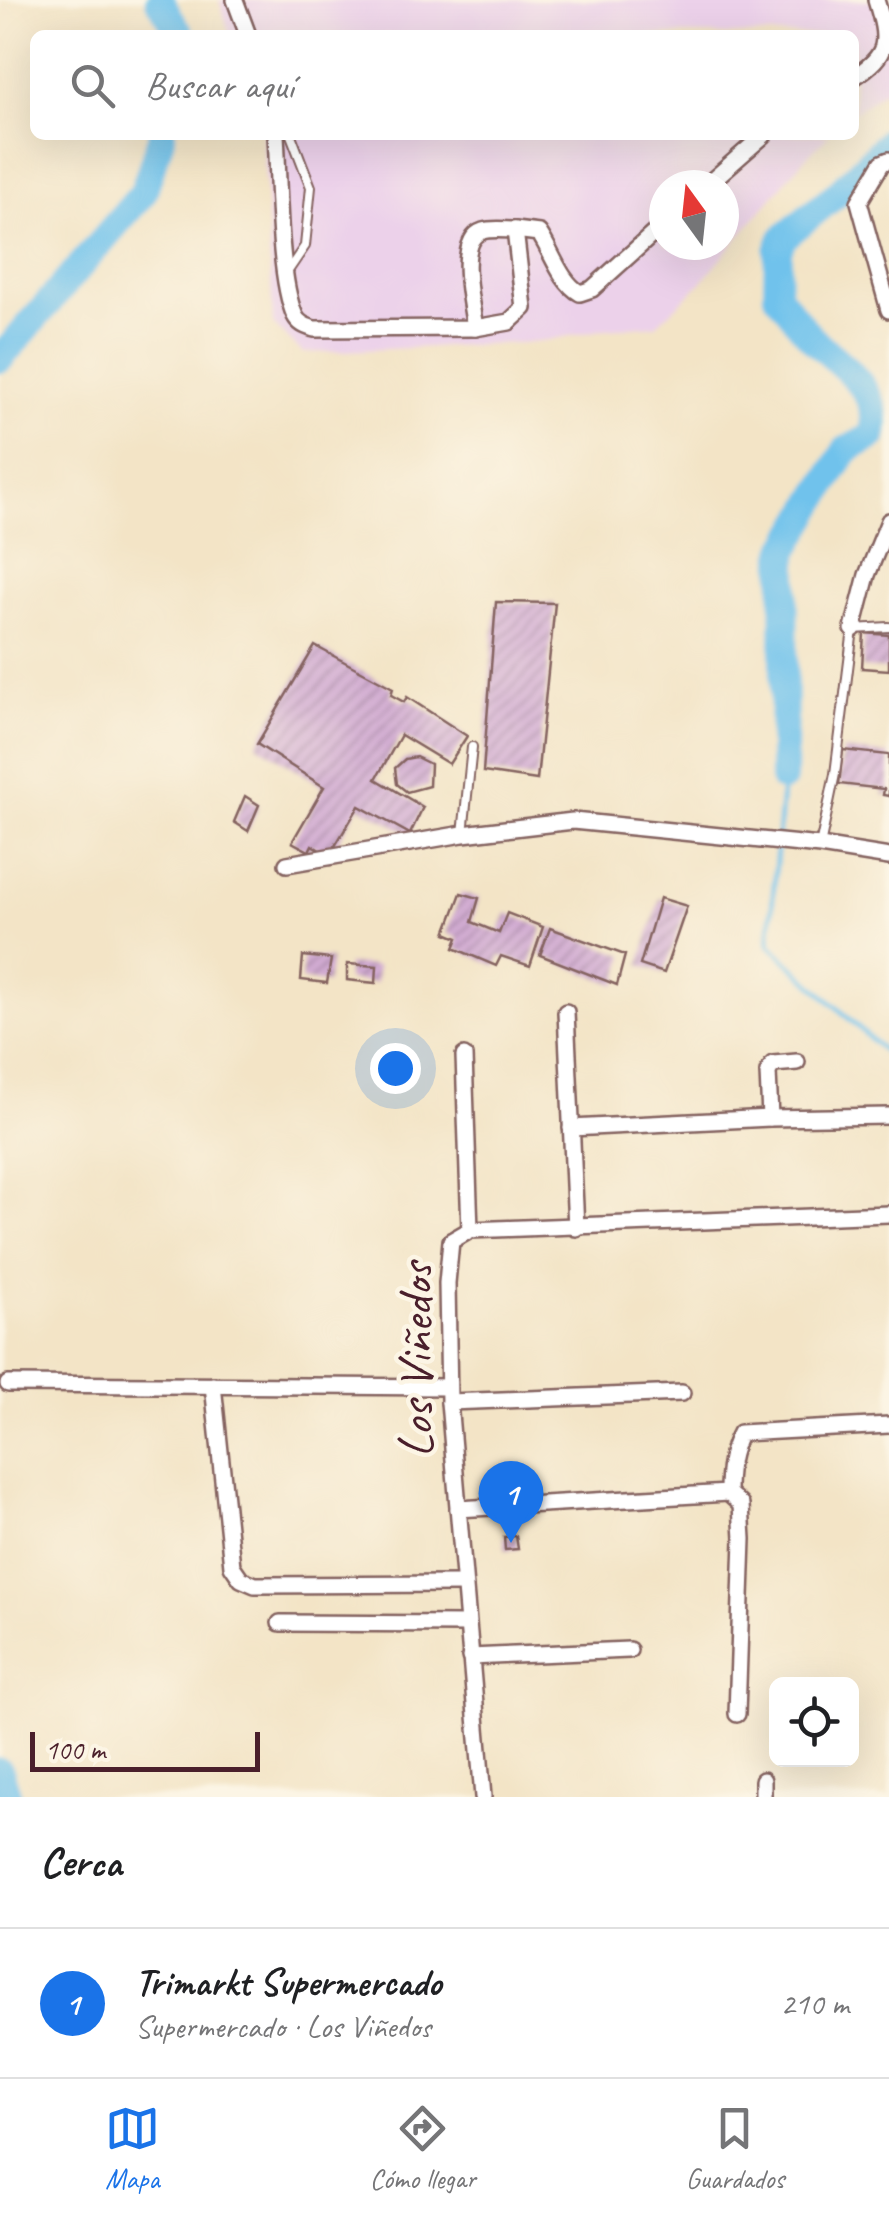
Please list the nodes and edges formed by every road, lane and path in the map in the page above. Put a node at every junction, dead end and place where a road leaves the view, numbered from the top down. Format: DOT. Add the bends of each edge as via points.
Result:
graph roads {
  1 [pos="235,0"];
  2 [pos="876,0"];
  3 [pos="246,30"];
  4 [pos="859,75"];
  5 [pos="276,140"];
  6 [pos="293,140"];
  7 [pos="758,140"];
  8 [pos="889,160"];
  9 [pos="724,170"];
  10 [pos="515,230"];
  11 [pos="649,238"];
  12 [pos="286,275"];
  13 [pos="889,310"];
  14 [pos="475,328"];
  15 [pos="889,522"];
  16 [pos="889,627"];
  17 [pos="853,629"];
  18 [pos="472,747"];
  19 [pos="464,834"];
  20 [pos="818,846"];
  21 [pos="889,857"];
  22 [pos="287,864"];
  23 [pos="566,1012"];
  24 [pos="464,1056"];
  25 [pos="797,1062"];
  26 [pos="889,1116"];
  27 [pos="770,1118"];
  28 [pos="570,1128"];
  29 [pos="889,1214"];
  30 [pos="576,1228"];
  31 [pos="470,1230"];
  32 [pos="8,1384"];
  33 [pos="213,1385"];
  34 [pos="449,1394"];
  35 [pos="682,1394"];
  36 [pos="889,1425"];
  37 [pos="728,1493"];
  38 [pos="458,1508"];
  39 [pos="464,1584"];
  40 [pos="280,1623"];
  41 [pos="467,1624"];
  42 [pos="629,1650"];
  43 [pos="470,1657"];
  44 [pos="737,1714"];
  45 [pos="483,1797"];
  1 -- 3 [label="street"];
  2 -- 4 [label="street" via="887,47 881,60"];
  5 -- 12 [label="street"];
  6 -- 12 [label="lane" via="311,186 305,246"];
  7 -- 9 [label="street"];
  8 -- 13 [label="street" via="859,202"];
  10 -- 11 [label="street" via="538,234 568,287 580,294"];
  10 -- 14 [label="street" via="524,308 510,322"];
  10 -- 14 [label="street" via="484,231 466,250"];
  12 -- 14 [label="street" via="296,317 314,329"];
  15 -- 17 [label="street"];
  16 -- 17 [label="lane"];
  17 -- 20 [label="lane" via="835,774"];
  18 -- 19 [label="lane"];
  19 -- 20 [label="street" via="573,820"];
  19 -- 22 [label="street"];
  20 -- 21 [label="street"];
  23 -- 28 [label="street"];
  24 -- 31 [label="street"];
  25 -- 27 [label="street" via="773,1064 768,1072"];
  26 -- 27 [label="street"];
  27 -- 28 [label="street"];
  28 -- 30 [label="street"];
  29 -- 30 [label="street, Los Viñedos"];
  30 -- 31 [label="street, Los Viñedos"];
  31 -- 34 [label="street, Los Viñedos" via="448,1246"];
  32 -- 33 [label="street"];
  33 -- 34 [label="street"];
  33 -- 39 [label="street" via="232,1566 241,1580"];
  34 -- 35 [label="street"];
  34 -- 38 [label="street, Los Viñedos"];
  36 -- 37 [label="street" via="740,1433 732,1447"];
  37 -- 38 [label="street"];
  37 -- 44 [label="street" via="740,1506 743,1539"];
  38 -- 39 [label="street, Los Viñedos"];
  39 -- 41 [label="street, Los Viñedos"];
  40 -- 41 [label="street"];
  41 -- 43 [label="street, Los Viñedos"];
  42 -- 43 [label="street"];
  43 -- 45 [label="street, Los Viñedos"];
}
